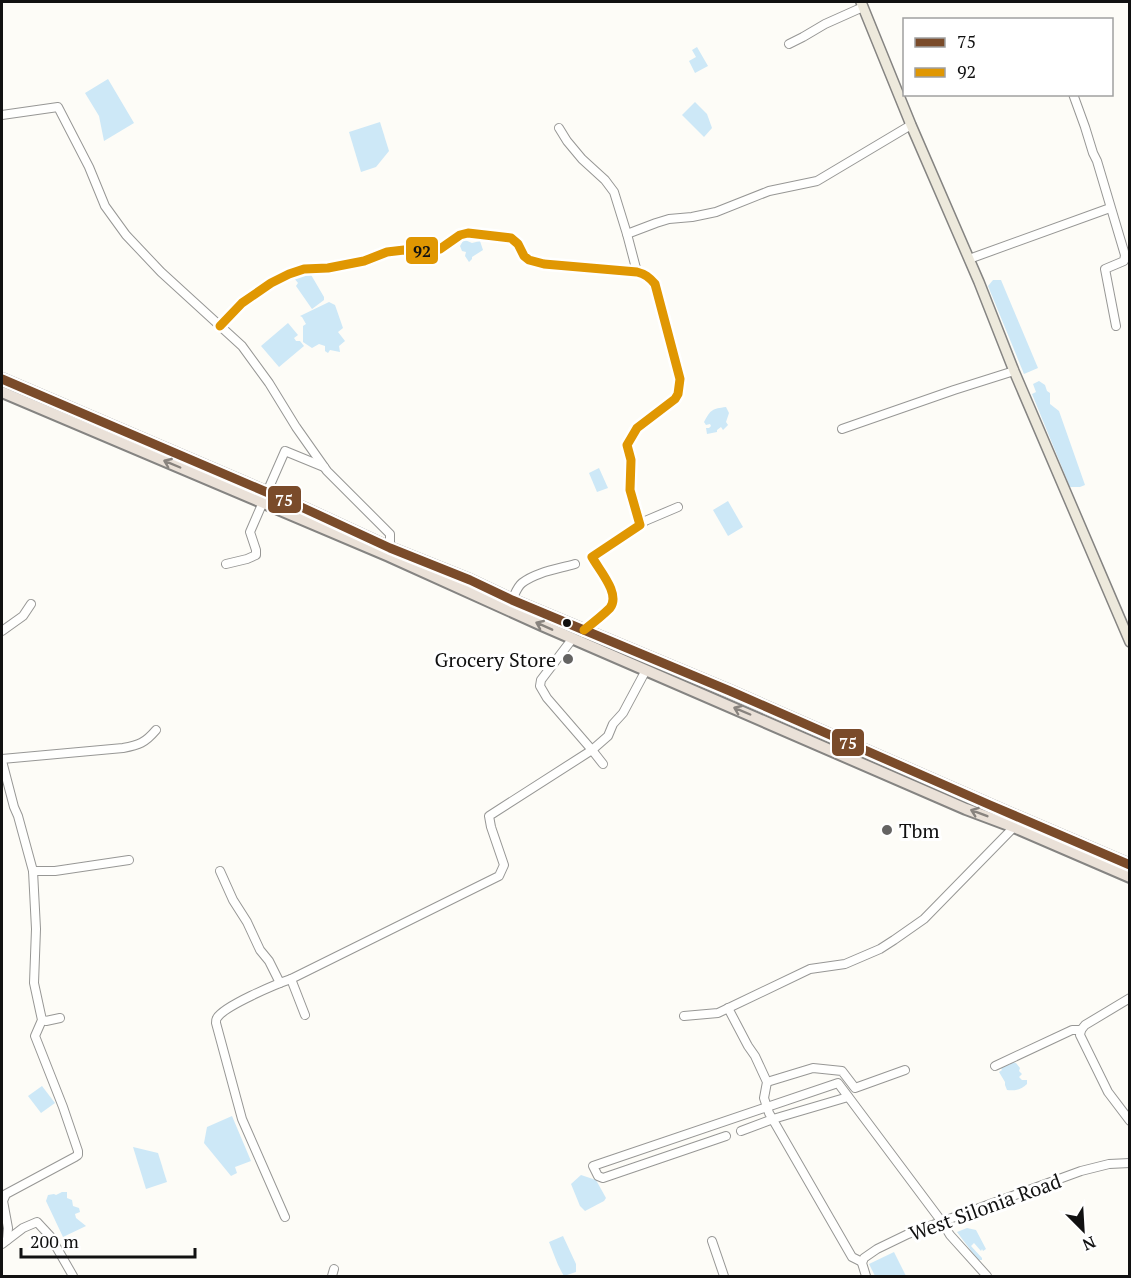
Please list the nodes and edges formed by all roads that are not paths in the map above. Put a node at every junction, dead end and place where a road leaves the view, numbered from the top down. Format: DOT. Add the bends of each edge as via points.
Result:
graph roads {
  1 [pos="862,4"];
  2 [pos="789,44"];
  3 [pos="1074,96"];
  4 [pos="2,115"];
  5 [pos="911,125"];
  6 [pos="559,128"];
  7 [pos="1110,208"];
  8 [pos="627,234"];
  9 [pos="969,259"];
  10 [pos="637,272"];
  11 [pos="220,326"];
  12 [pos="1116,326"];
  13 [pos="1014,371"];
  14 [pos="2,379"];
  15 [pos="2,392"];
  16 [pos="842,429"];
  17 [pos="324,467"];
  18 [pos="265,497"];
  19 [pos="678,507"];
  20 [pos="639,525"];
  21 [pos="390,548"];
  22 [pos="226,564"];
  23 [pos="575,564"];
  24 [pos="512,600"];
  25 [pos="32,604"];
  26 [pos="585,630"];
  27 [pos="2,631"];
  28 [pos="573,638"];
  29 [pos="1130,642"];
  30 [pos="646,670"];
  31 [pos="779,713"];
  32 [pos="795,720"];
  33 [pos="773,725"];
  34 [pos="156,730"];
  35 [pos="790,732"];
  36 [pos="592,750"];
  37 [pos="2,760"];
  38 [pos="603,764"];
  39 [pos="1014,827"];
  40 [pos="129,860"];
  41 [pos="1130,865"];
  42 [pos="33,871"];
  43 [pos="220,871"];
  44 [pos="1130,877"];
  45 [pos="291,979"];
  46 [pos="280,982"];
  47 [pos="1130,998"];
  48 [pos="728,1008"];
  49 [pos="305,1015"];
  50 [pos="684,1016"];
  51 [pos="60,1018"];
  52 [pos="42,1020"];
  53 [pos="1081,1030"];
  54 [pos="995,1066"];
  55 [pos="905,1070"];
  56 [pos="767,1082"];
  57 [pos="848,1097"];
  58 [pos="767,1107"];
  59 [pos="772,1119"];
  60 [pos="1130,1121"];
  61 [pos="741,1131"];
  62 [pos="726,1136"];
  63 [pos="1130,1163"];
  64 [pos="285,1217"];
  65 [pos="942,1222"];
  66 [pos="712,1241"];
  67 [pos="4,1242"];
  68 [pos="862,1262"];
  69 [pos="73,1276"];
  70 [pos="724,1276"];
  71 [pos="866,1276"];
  72 [pos="987,1276"];
  1 -- 2 [label="street"];
  1 -- 5 [label="main road"];
  3 -- 7 [label="street"];
  4 -- 11 [label="street" via="58,107 105,206 126,235"];
  5 -- 8 [label="street" via="817,181 769,191 716,212 669,219"];
  5 -- 9 [label="main road"];
  6 -- 8 [label="street" via="582,159 615,192"];
  7 -- 9 [label="street"];
  7 -- 12 [label="street" via="1125,255 1124,261 1105,269"];
  8 -- 10 [label="street"];
  9 -- 13 [label="main road"];
  10 -- 11 [label="street" via="544,264 529,260 511,238 468,233 440,249 387,252 364,261 289,274 242,303"];
  10 -- 20 [label="street" via="655,284 680,380 675,399 637,428 627,445 630,490"];
  11 -- 17 [label="street" via="242,346"];
  13 -- 16 [label="street"];
  13 -- 29 [label="main road"];
  14 -- 18 [label="highway"];
  18 -- 15 [label="highway, one-way"];
  17 -- 18 [label="street" via="285,451"];
  17 -- 21 [label="street" via="390,534"];
  18 -- 21 [label="highway"];
  18 -- 22 [label="street" via="250,532 256,555"];
  28 -- 18 [label="highway, one-way"];
  19 -- 20 [label="street"];
  20 -- 26 [label="street" via="592,557 611,588 614,602"];
  21 -- 24 [label="highway"];
  23 -- 24 [label="street" via="523,582"];
  24 -- 26 [label="highway"];
  25 -- 27 [label="street"];
  26 -- 31 [label="highway"];
  28 -- 30 [label="highway"];
  28 -- 36 [label="street" via="540,686"];
  33 -- 30 [label="highway, one-way"];
  30 -- 36 [label="street" via="608,736"];
  31 -- 32 [label="highway"];
  31 -- 33 [label="highway" via="782,722"];
  32 -- 35 [label="highway" via="787,724"];
  32 -- 41 [label="highway"];
  33 -- 35 [label="highway"];
  34 -- 37 [label="street" via="147,741 123,748"];
  39 -- 35 [label="highway, one-way"];
  36 -- 38 [label="street"];
  36 -- 45 [label="street" via="489,816 504,865 499,876"];
  37 -- 42 [label="street"];
  39 -- 44 [label="highway"];
  39 -- 48 [label="street" via="924,919 880,949 845,964 810,969"];
  40 -- 42 [label="street"];
  42 -- 52 [label="street" via="34,983"];
  43 -- 46 [label="street"];
  45 -- 46 [label="street"];
  45 -- 49 [label="street"];
  46 -- 64 [label="street" via="232,1006 216,1023 242,1119"];
  47 -- 53 [label="street"];
  48 -- 50 [label="street" via="718,1013"];
  48 -- 56 [label="street"];
  51 -- 52 [label="street"];
  52 -- 67 [label="street" via="35,1036 78,1155 6,1194 3,1201 8,1228"];
  53 -- 54 [label="street" via="1072,1030"];
  53 -- 60 [label="street" via="1108,1092"];
  55 -- 56 [label="street" via="855,1088 842,1071 813,1068"];
  56 -- 58 [label="street"];
  57 -- 58 [label="street" via="838,1083"];
  57 -- 59 [label="street"];
  57 -- 65 [label="street"];
  58 -- 59 [label="street"];
  58 -- 62 [label="street" via="593,1166 603,1178"];
  59 -- 61 [label="street"];
  59 -- 68 [label="street" via="852,1257"];
  63 -- 65 [label="street, West Silonia Road" via="1081,1171"];
  65 -- 68 [label="street, West Silonia Road" via="877,1249"];
  65 -- 72 [label="street"];
  66 -- 70 [label="street"];
  67 -- 69 [label="street" via="37,1222 50,1236"];
  68 -- 71 [label="street"];
}
